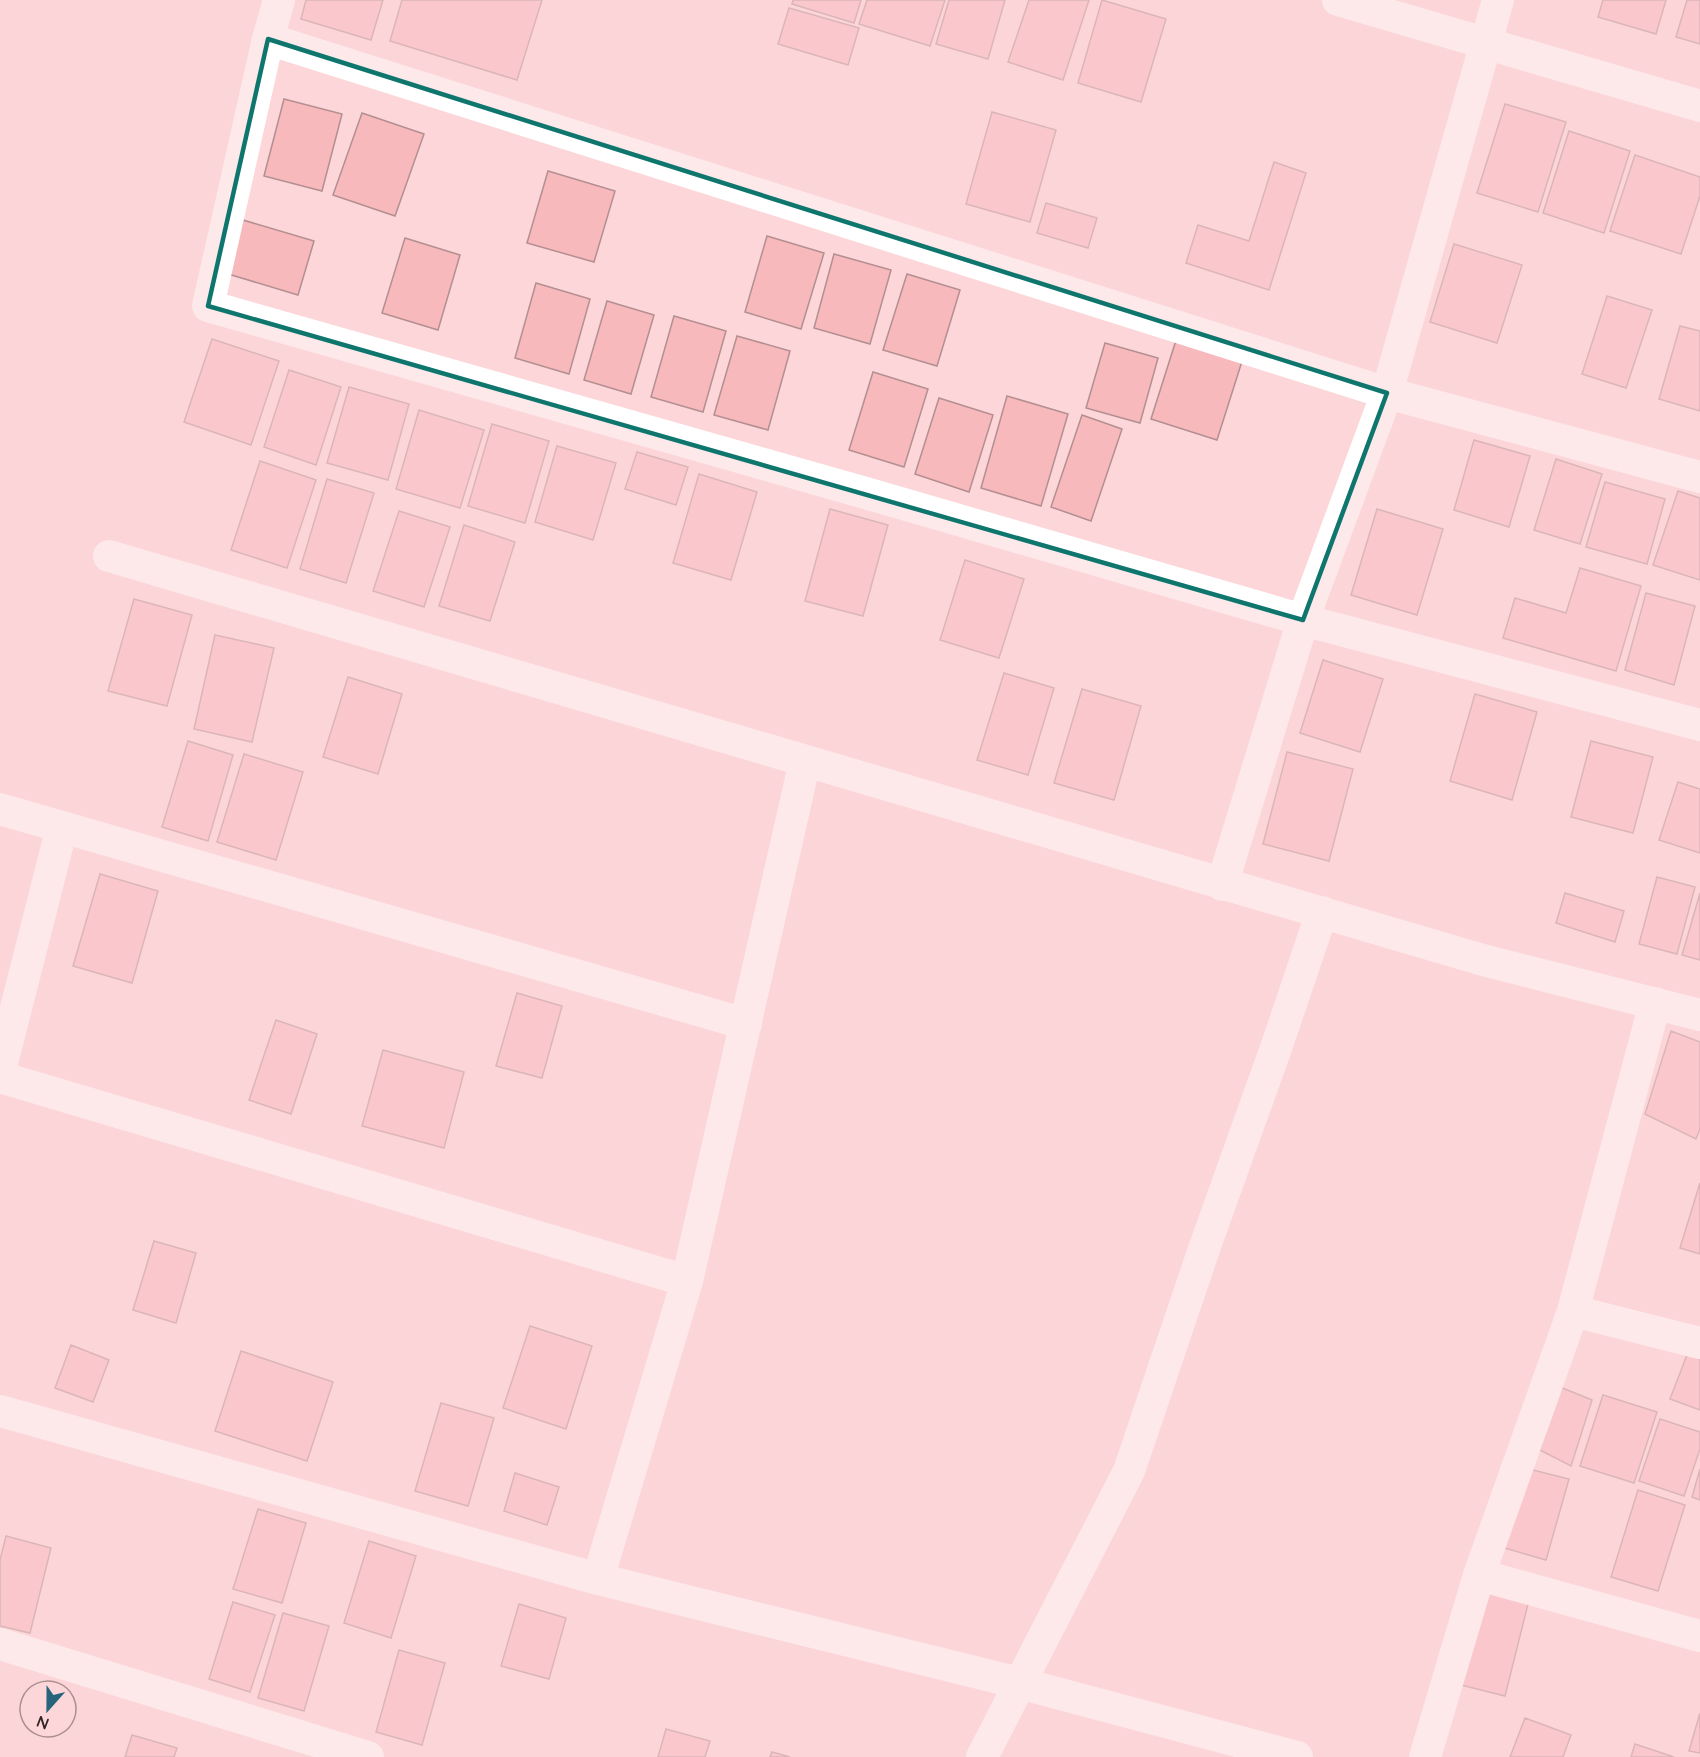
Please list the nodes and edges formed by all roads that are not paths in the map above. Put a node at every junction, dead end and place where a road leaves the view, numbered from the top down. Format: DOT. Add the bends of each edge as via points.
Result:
graph roads {
  1 [pos="279,0"];
  2 [pos="1338,0"];
  3 [pos="1498,0"];
  4 [pos="268,39"];
  5 [pos="1486,44"];
  6 [pos="1700,105"];
  7 [pos="1387,393"];
  8 [pos="1700,477"];
  9 [pos="109,556"];
  10 [pos="1303,620"];
  11 [pos="1700,725"];
  12 [pos="805,761"];
  13 [pos="0,809"];
  14 [pos="62,827"];
  15 [pos="1222,885"];
  16 [pos="1322,912"];
  17 [pos="1655,1003"];
  18 [pos="1700,1015"];
  19 [pos="746,1024"];
  20 [pos="0,1071"];
  21 [pos="0,1077"];
  22 [pos="687,1281"];
  23 [pos="1573,1311"];
  24 [pos="1700,1343"];
  25 [pos="0,1411"];
  26 [pos="1479,1575"];
  27 [pos="598,1579"];
  28 [pos="1700,1636"];
  29 [pos="0,1644"];
  30 [pos="1019,1683"];
  31 [pos="368,1757"];
  32 [pos="982,1757"];
  33 [pos="1297,1757"];
  34 [pos="1425,1757"];
  1 -- 4 [label="street"];
  2 -- 5 [label="street"];
  3 -- 5 [label="street"];
  4 -- 7 [label="street"];
  4 -- 10 [label="street" via="208,306"];
  5 -- 6 [label="street"];
  5 -- 7 [label="street"];
  7 -- 8 [label="street"];
  7 -- 10 [label="street"];
  9 -- 12 [label="street"];
  10 -- 11 [label="street"];
  10 -- 15 [label="street"];
  12 -- 15 [label="street"];
  12 -- 19 [label="street"];
  13 -- 14 [label="street"];
  14 -- 19 [label="street"];
  14 -- 20 [label="street"];
  15 -- 16 [label="street"];
  16 -- 17 [label="street" via="1483,960"];
  16 -- 30 [label="street" via="1128,1471"];
  17 -- 18 [label="street"];
  17 -- 23 [label="street"];
  19 -- 22 [label="street"];
  21 -- 22 [label="street"];
  22 -- 27 [label="street"];
  23 -- 24 [label="street"];
  23 -- 26 [label="street"];
  25 -- 27 [label="street"];
  26 -- 28 [label="street"];
  26 -- 34 [label="street"];
  27 -- 30 [label="street"];
  29 -- 31 [label="street"];
  30 -- 32 [label="street"];
  30 -- 33 [label="street"];
}
